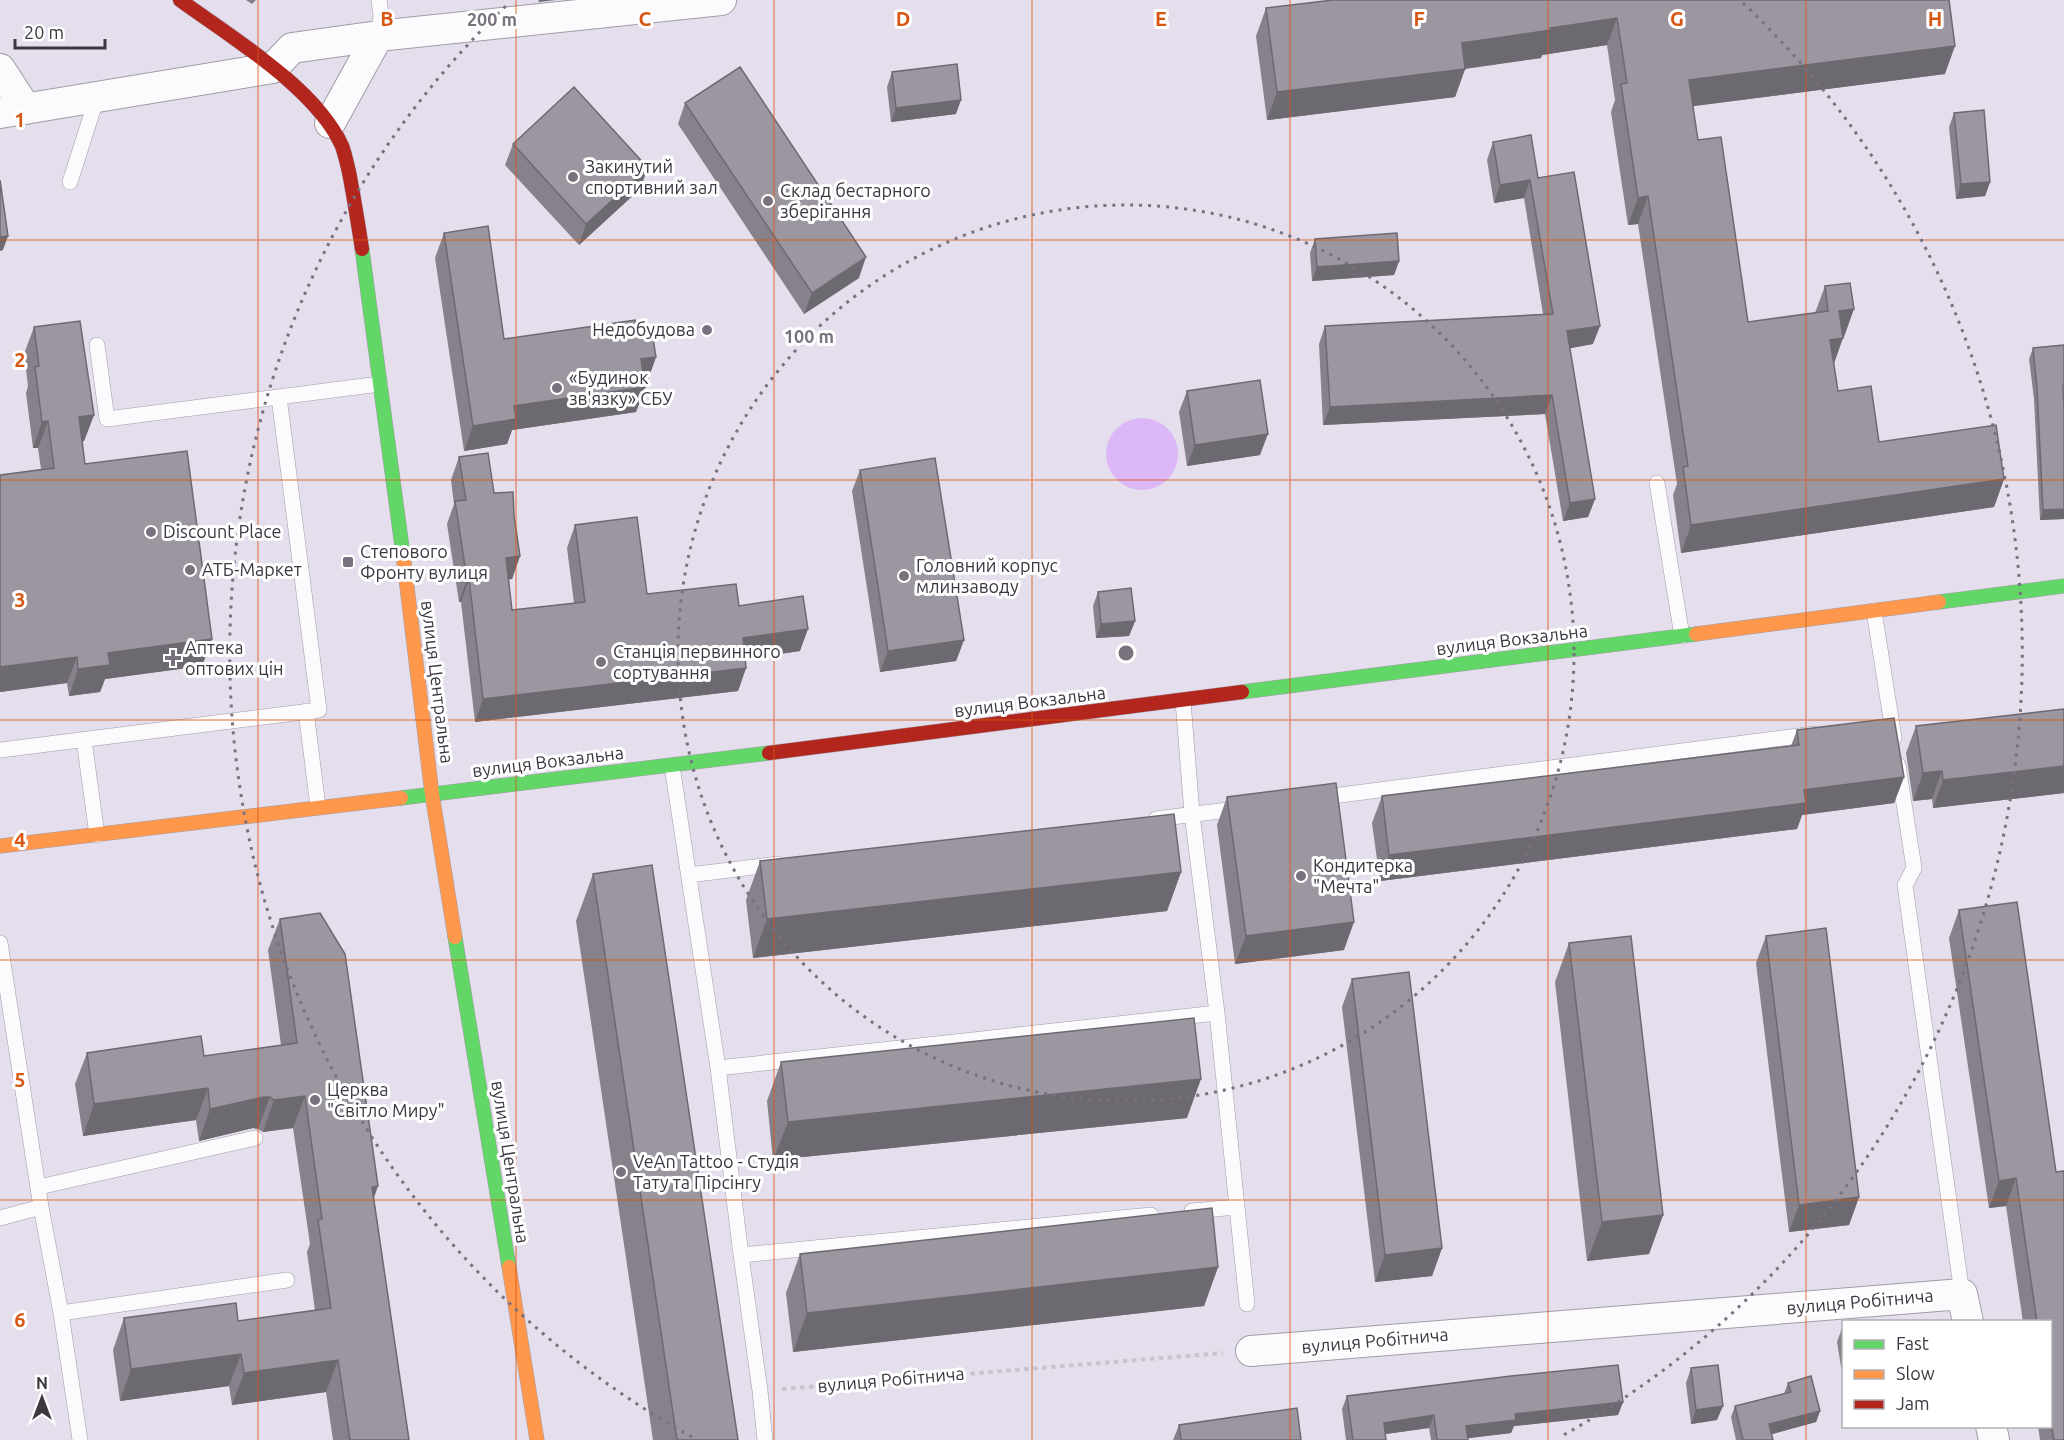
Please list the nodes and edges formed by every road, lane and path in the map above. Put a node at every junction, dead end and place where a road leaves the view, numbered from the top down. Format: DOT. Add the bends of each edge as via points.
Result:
graph roads {
  1 [pos="180,0"];
  2 [pos="379,0"];
  3 [pos="721,0"];
  4 [pos="378,36"];
  5 [pos="273,68"];
  6 [pos="0,69"];
  7 [pos="97,97"];
  8 [pos="13,111"];
  9 [pos="330,123"];
  10 [pos="70,182"];
  11 [pos="97,345"];
  12 [pos="380,384"];
  13 [pos="279,397"];
  14 [pos="1656,483"];
  15 [pos="2064,586"];
  16 [pos="1874,611"];
  17 [pos="1682,636"];
  18 [pos="1183,701"];
  19 [pos="306,711"];
  20 [pos="1833,732"];
  21 [pos="84,740"];
  22 [pos="0,750"];
  23 [pos="672,766"];
  24 [pos="432,794"];
  25 [pos="1299,801"];
  26 [pos="1263,805"];
  27 [pos="318,807"];
  28 [pos="1192,814"];
  29 [pos="1145,820"];
  30 [pos="97,835"];
  31 [pos="0,846"];
  32 [pos="794,862"];
  33 [pos="689,875"];
  34 [pos="0,943"];
  35 [pos="1217,1012"];
  36 [pos="718,1068"];
  37 [pos="255,1138"];
  38 [pos="39,1187"];
  39 [pos="41,1207"];
  40 [pos="1237,1207"];
  41 [pos="0,1218"];
  42 [pos="741,1255"];
  43 [pos="286,1280"];
  44 [pos="1247,1304"];
  45 [pos="1965,1308"];
  46 [pos="61,1313"];
  47 [pos="1251,1351"];
  48 [pos="760,1391"];
  49 [pos="80,1440"];
  50 [pos="537,1440"];
  51 [pos="765,1440"];
  1 -- 5 [label="main road, вулиця Центральна"];
  2 -- 4 [label="lane"];
  3 -- 4 [label="street"];
  4 -- 5 [label="street" via="292,48"];
  4 -- 9 [label="street"];
  5 -- 7 [label="street"];
  5 -- 9 [label="main road, вулиця Центральна"];
  6 -- 8 [label="street"];
  7 -- 8 [label="street"];
  7 -- 10 [label="lane"];
  9 -- 12 [label="main road, вулиця Центральна" via="344,148 356,205"];
  11 -- 13 [label="lane" via="107,419"];
  12 -- 13 [label="lane"];
  12 -- 24 [label="main road, вулиця Центральна"];
  13 -- 19 [label="lane" via="319,710"];
  14 -- 17 [label="lane"];
  15 -- 16 [label="main road, вулиця Вокзальна"];
  16 -- 17 [label="main road, вулиця Вокзальна"];
  16 -- 45 [label="lane" via="1886,725 1914,868 1905,885"];
  17 -- 18 [label="main road, вулиця Вокзальна"];
  18 -- 23 [label="main road, вулиця Вокзальна"];
  18 -- 28 [label="lane"];
  19 -- 21 [label="lane"];
  19 -- 27 [label="lane"];
  20 -- 25 [label="lane"];
  21 -- 22 [label="lane"];
  21 -- 30 [label="lane"];
  23 -- 24 [label="main road, вулиця Вокзальна"];
  23 -- 33 [label="lane"];
  24 -- 27 [label="main road, вулиця Вокзальна"];
  24 -- 50 [label="main road, вулиця Центральна"];
  26 -- 28 [label="lane"];
  27 -- 30 [label="main road, вулиця Вокзальна"];
  28 -- 29 [label="lane"];
  28 -- 35 [label="lane"];
  30 -- 31 [label="main road, вулиця Вокзальна"];
  32 -- 33 [label="lane"];
  33 -- 36 [label="lane"];
  34 -- 38 [label="lane"];
  35 -- 36 [label="lane"];
  35 -- 40 [label="lane"];
  36 -- 42 [label="lane"];
  37 -- 38 [label="lane"];
  38 -- 39 [label="lane"];
  39 -- 41 [label="lane"];
  39 -- 46 [label="lane"];
  40 -- 42 [label="lane"];
  40 -- 44 [label="lane"];
  42 -- 48 [label="lane"];
  43 -- 46 [label="lane"];
  45 -- 47 [label="street, вулиця Робітнича"];
  46 -- 49 [label="lane"];
  47 -- 48 [label="path, вулиця Робітнича"];
  48 -- 51 [label="lane"];
}
